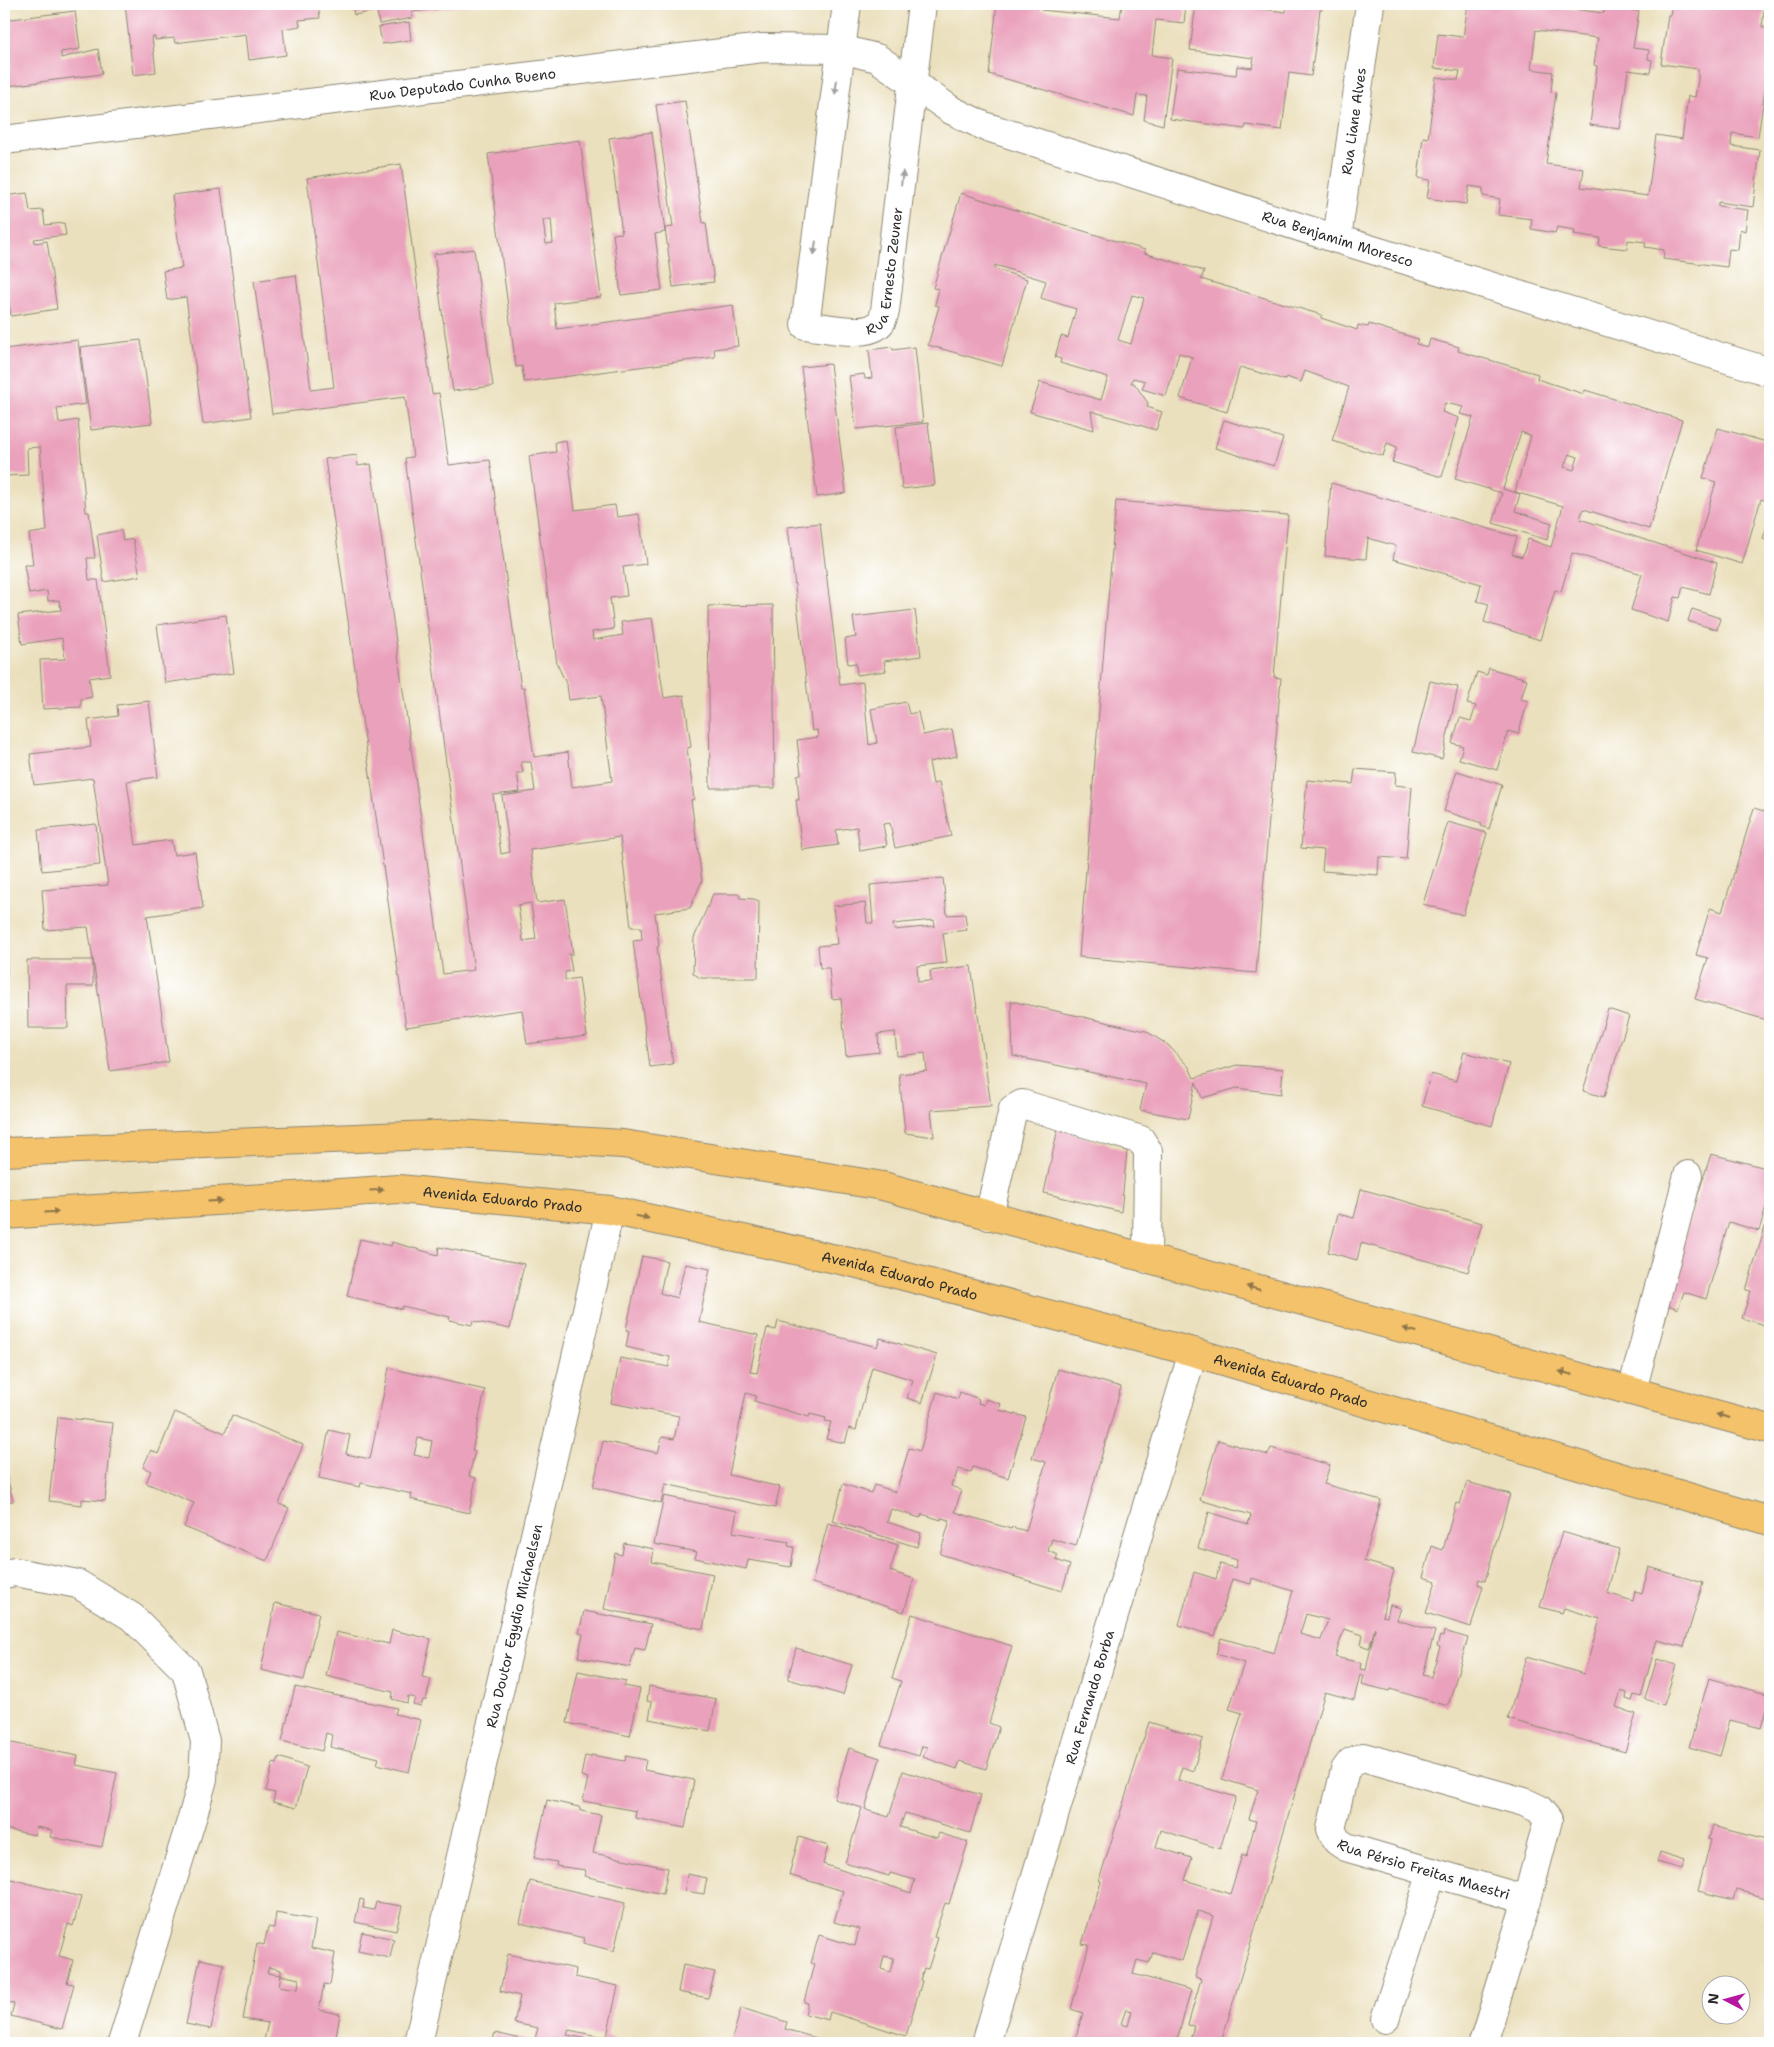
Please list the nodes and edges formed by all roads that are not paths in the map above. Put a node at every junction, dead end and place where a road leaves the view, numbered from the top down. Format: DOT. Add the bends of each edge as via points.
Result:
graph roads {
  1 [pos="847,4"];
  2 [pos="922,4"];
  3 [pos="1370,4"];
  4 [pos="841,49"];
  5 [pos="914,84"];
  6 [pos="4,140"];
  7 [pos="1337,239"];
  8 [pos="1769,364"];
  9 [pos="4,1152"];
  10 [pos="1688,1175"];
  11 [pos="610,1210"];
  12 [pos="4,1215"];
  13 [pos="989,1216"];
  14 [pos="1147,1259"];
  15 [pos="1193,1352"];
  16 [pos="1632,1391"];
  17 [pos="1770,1429"];
  18 [pos="1770,1521"];
  19 [pos="4,1574"];
  20 [pos="1432,1872"];
  21 [pos="1527,1900"];
  22 [pos="1385,2020"];
  23 [pos="122,2043"];
  24 [pos="418,2043"];
  25 [pos="986,2043"];
  26 [pos="1483,2043"];
  1 -- 4 [label="street, Rua Ernesto Zeuner"];
  2 -- 5 [label="street, Rua Ernesto Zeuner"];
  3 -- 7 [label="street, Rua Liane Alves"];
  4 -- 5 [label="street, Rua Deputado Cunha Bueno" via="878,58"];
  4 -- 5 [label="street, Rua Ernesto Zeuner, one-way" via="805,325 858,331 870,330 881,323"];
  4 -- 6 [label="street, Rua Deputado Cunha Bueno" via="763,48"];
  5 -- 7 [label="street, Rua Benjamim Moresco" via="951,110 984,126"];
  7 -- 8 [label="street, Rua Benjamim Moresco"];
  9 -- 13 [label="main road" via="457,1134 623,1144 883,1186"];
  10 -- 16 [label="street"];
  12 -- 11 [label="main road, Avenida Eduardo Prado, one-way" via="399,1189"];
  11 -- 15 [label="main road, Avenida Eduardo Prado, one-way" via="854,1263"];
  11 -- 24 [label="street, Rua Doutor Egydio Michaelsen"];
  13 -- 14 [label="main road"];
  13 -- 14 [label="street" via="1013,1109 1022,1104 1146,1144"];
  16 -- 14 [label="main road, one-way"];
  15 -- 18 [label="main road, Avenida Eduardo Prado"];
  15 -- 25 [label="street, Rua Fernando Borba"];
  17 -- 16 [label="main road, one-way"];
  19 -- 23 [label="street" via="15,1572 78,1584 132,1617 186,1671 205,1741 203,1779"];
  20 -- 21 [label="street, Rua Pérsio Freitas Maestri"];
  20 -- 21 [label="street, Rua Pérsio Freitas Maestri" via="1337,1841 1331,1829 1345,1770 1350,1762 1363,1757 1539,1809 1548,1820"];
  20 -- 22 [label="street"];
  21 -- 26 [label="street, Rua Pérsio Freitas Maestri"];
}
